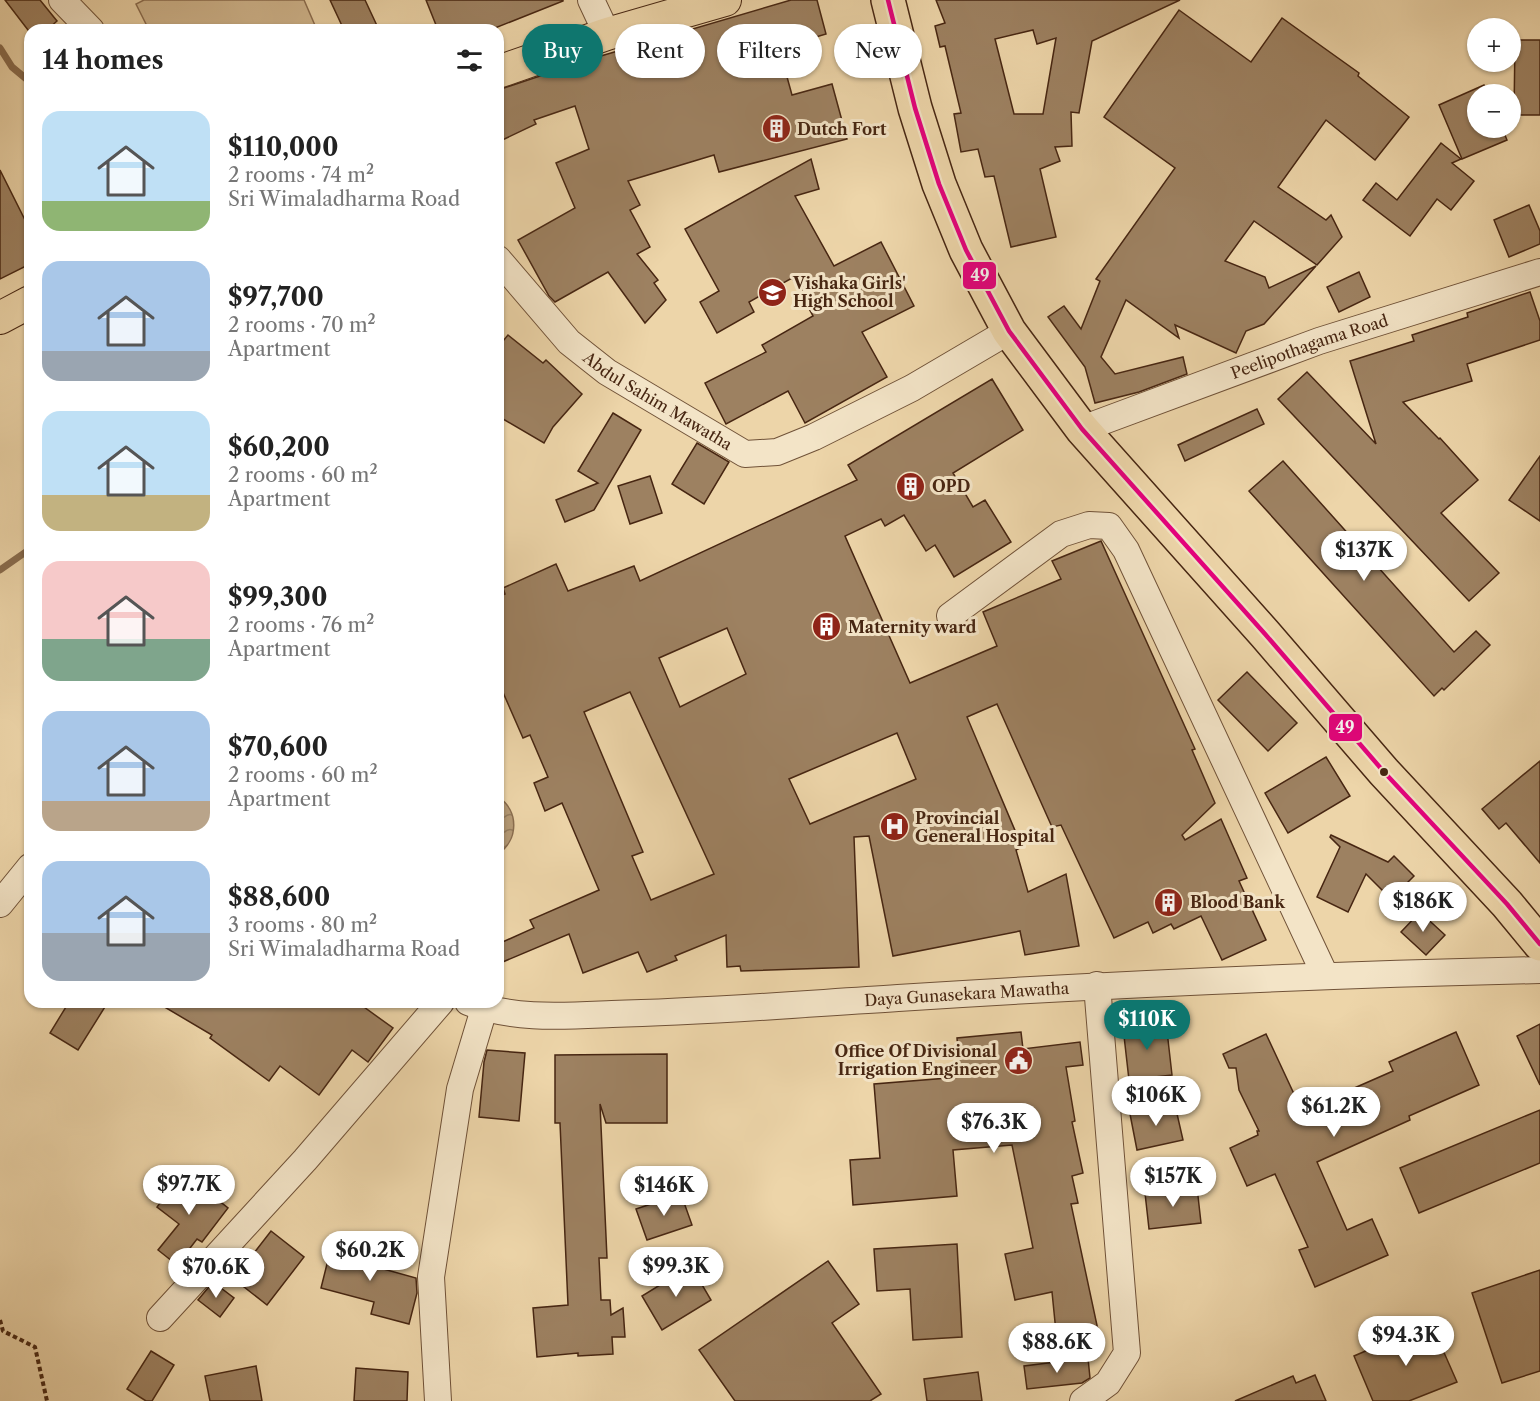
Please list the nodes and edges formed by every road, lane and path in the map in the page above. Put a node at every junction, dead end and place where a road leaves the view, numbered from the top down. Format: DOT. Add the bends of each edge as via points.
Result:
graph roads {
  1 [pos="62,0"];
  2 [pos="591,0"];
  3 [pos="725,0"];
  4 [pos="888,0"];
  5 [pos="85,24"];
  6 [pos="608,34"];
  7 [pos="504,70"];
  8 [pos="504,266"];
  9 [pos="1540,272"];
  10 [pos="24,305"];
  11 [pos="0,318"];
  12 [pos="1009,332"];
  13 [pos="1082,429"];
  14 [pos="950,616"];
  15 [pos="24,874"];
  16 [pos="0,904"];
  17 [pos="1540,944"];
  18 [pos="1540,970"];
  19 [pos="1325,975"];
  20 [pos="1097,985"];
  21 [pos="436,1008"];
  22 [pos="475,1008"];
  23 [pos="493,1008"];
  24 [pos="160,1318"];
  25 [pos="0,1320"];
  26 [pos="47,1401"];
  27 [pos="438,1401"];
  28 [pos="1083,1401"];
  1 -- 5 [label="street"];
  2 -- 6 [label="street"];
  3 -- 6 [label="main road"];
  4 -- 12 [label="highway" via="939,184 966,250"];
  6 -- 7 [label="main road"];
  8 -- 12 [label="street, Abdul Sahim Mawatha" via="569,342 607,372 745,454 777,452 814,437 912,388"];
  9 -- 13 [label="street, Peelipothagama Road" via="1319,341"];
  10 -- 11 [label="main road"];
  12 -- 13 [label="highway"];
  13 -- 17 [label="highway"];
  14 -- 19 [label="street" via="1061,534 1089,525 1109,526 1126,550"];
  15 -- 16 [label="street"];
  18 -- 19 [label="street, Daya Gunasekara Mawatha"];
  19 -- 20 [label="street, Daya Gunasekara Mawatha"];
  20 -- 23 [label="street, Daya Gunasekara Mawatha" via="654,1014 538,1016"];
  20 -- 28 [label="street" via="1128,1353 1108,1383"];
  21 -- 24 [label="street" via="305,1160"];
  22 -- 27 [label="street" via="431,1277"];
  25 -- 26 [label="path" via="3,1331 35,1347"];
}
